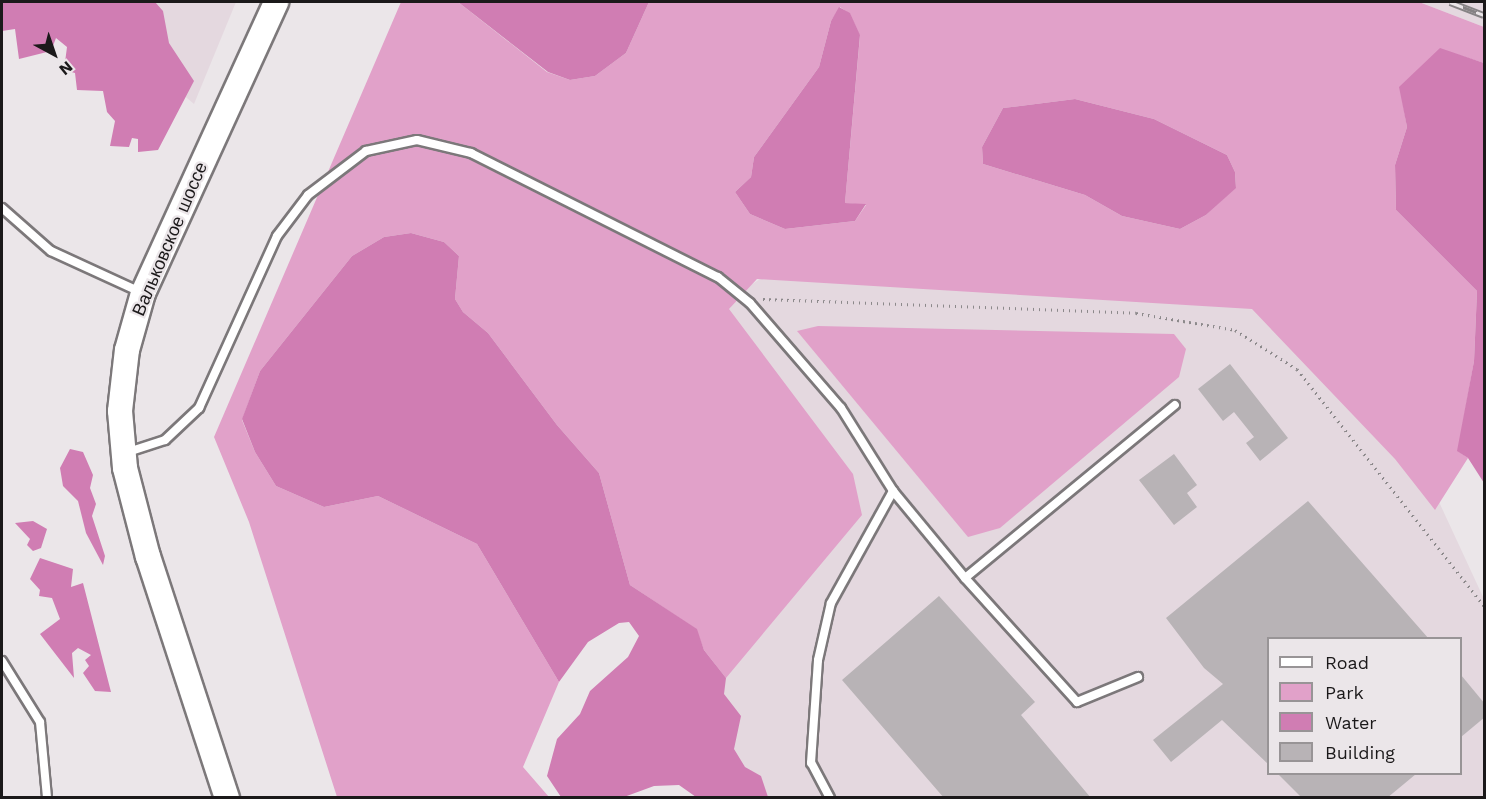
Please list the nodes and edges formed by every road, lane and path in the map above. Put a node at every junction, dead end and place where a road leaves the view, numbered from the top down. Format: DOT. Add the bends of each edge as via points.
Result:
graph roads {
  1 [pos="276,2"];
  2 [pos="2,208"];
  3 [pos="143,293"];
  4 [pos="750,303"];
  5 [pos="1175,405"];
  6 [pos="123,454"];
  7 [pos="893,491"];
  8 [pos="965,578"];
  9 [pos="1485,606"];
  10 [pos="2,660"];
  11 [pos="1138,676"];
  12 [pos="47,798"];
  13 [pos="227,798"];
  14 [pos="830,798"];
  1 -- 3 [label="main road, Вальковское шоссе"];
  2 -- 3 [label="lane" via="51,251"];
  3 -- 6 [label="main road, Вальковское шоссе" via="126,360 120,411"];
  4 -- 6 [label="lane" via="718,277 471,153 417,140 366,151 309,195 278,236 199,408 165,440"];
  4 -- 7 [label="lane" via="841,408"];
  4 -- 9 [label="path" via="768,297 1136,313 1235,330 1297,369"];
  5 -- 8 [label="lane"];
  6 -- 13 [label="main road, Вальковское шоссе" via="148,557"];
  7 -- 8 [label="lane"];
  7 -- 14 [label="lane" via="831,603 818,660 811,763"];
  8 -- 11 [label="lane" via="1077,702"];
  10 -- 12 [label="lane" via="40,722"];
}
